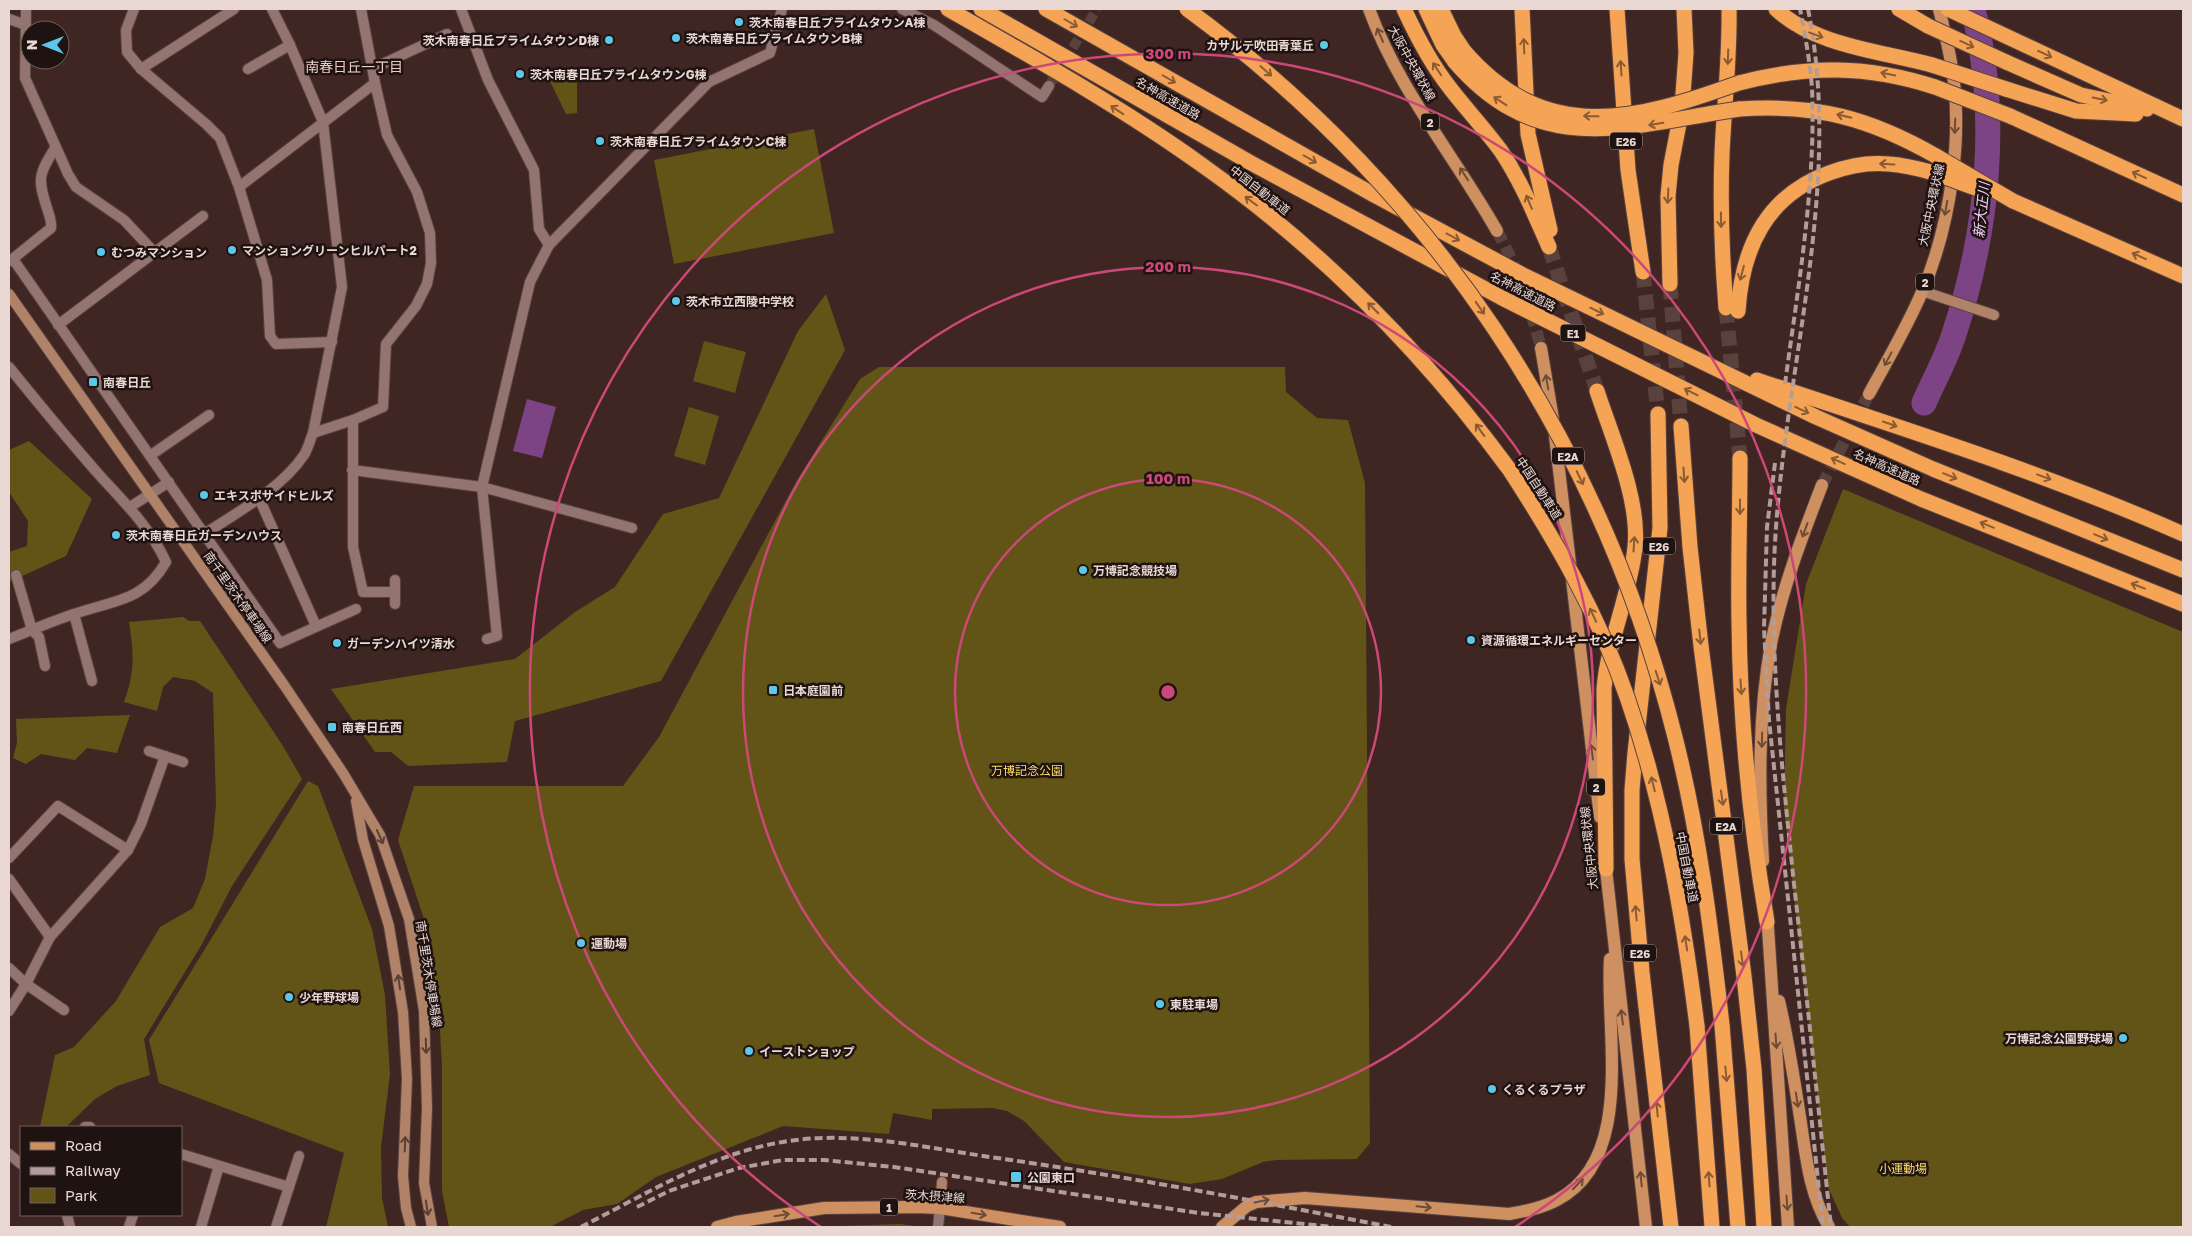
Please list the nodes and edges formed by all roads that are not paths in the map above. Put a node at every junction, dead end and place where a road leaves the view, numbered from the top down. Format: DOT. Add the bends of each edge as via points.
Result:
graph roads {
  1 [pos="134,9"];
  2 [pos="234,9"];
  3 [pos="272,9"];
  4 [pos="362,9"];
  5 [pos="461,9"];
  6 [pos="782,9"];
  7 [pos="902,9"];
  8 [pos="948,9"];
  9 [pos="981,9"];
  10 [pos="1046,9"];
  11 [pos="1187,9"];
  12 [pos="1369,9"];
  13 [pos="1404,9"];
  14 [pos="1426,9"];
  15 [pos="1441,9"];
  16 [pos="1522,9"];
  17 [pos="1617,9"];
  18 [pos="1684,9"];
  19 [pos="1729,9"];
  20 [pos="1776,9"];
  21 [pos="1898,9"];
  22 [pos="1939,9"];
  23 [pos="1948,9"];
  24 [pos="447,34"];
  25 [pos="290,45"];
  26 [pos="1460,57"];
  27 [pos="374,68"];
  28 [pos="140,69"];
  29 [pos="248,69"];
  30 [pos="25,70"];
  31 [pos="375,83"];
  32 [pos="1049,86"];
  33 [pos="2181,119"];
  34 [pos="323,122"];
  35 [pos="55,148"];
  36 [pos="239,187"];
  37 [pos="2183,195"];
  38 [pos="2013,201"];
  39 [pos="203,216"];
  40 [pos="1497,231"];
  41 [pos="549,245"];
  42 [pos="154,252"];
  43 [pos="11,260"];
  44 [pos="1643,272"];
  45 [pos="2183,276"];
  46 [pos="1670,284"];
  47 [pos="1922,291"];
  48 [pos="9,294"];
  49 [pos="1994,315"];
  50 [pos="58,325"];
  51 [pos="332,342"];
  52 [pos="1541,348"];
  53 [pos="1694,359"];
  54 [pos="9,367"];
  55 [pos="1597,391"];
  56 [pos="1869,394"];
  57 [pos="1658,414"];
  58 [pos="209,416"];
  59 [pos="353,420"];
  60 [pos="1681,426"];
  61 [pos="312,433"];
  62 [pos="151,455"];
  63 [pos="1740,458"];
  64 [pos="352,470"];
  65 [pos="169,482"];
  66 [pos="1822,485"];
  67 [pos="482,487"];
  68 [pos="150,494"];
  69 [pos="259,498"];
  70 [pos="2113,503"];
  71 [pos="130,507"];
  72 [pos="2183,525"];
  73 [pos="632,528"];
  74 [pos="204,534"];
  75 [pos="2183,534"];
  76 [pos="2183,570"];
  77 [pos="16,575"];
  78 [pos="395,580"];
  79 [pos="395,592"];
  80 [pos="395,604"];
  81 [pos="2183,604"];
  82 [pos="356,609"];
  83 [pos="74,614"];
  84 [pos="316,626"];
  85 [pos="32,630"];
  86 [pos="9,639"];
  87 [pos="487,639"];
  88 [pos="46,666"];
  89 [pos="92,681"];
  90 [pos="150,751"];
  91 [pos="165,756"];
  92 [pos="183,762"];
  93 [pos="356,795"];
  94 [pos="128,850"];
  95 [pos="9,858"];
  96 [pos="1606,870"];
  97 [pos="9,879"];
  98 [pos="1767,922"];
  99 [pos="1612,926"];
  100 [pos="50,937"];
  101 [pos="1771,967"];
  102 [pos="9,968"];
  103 [pos="26,984"];
  104 [pos="64,1010"];
  105 [pos="9,1011"];
  106 [pos="9,1154"];
  107 [pos="182,1154"];
  108 [pos="299,1156"];
  109 [pos="20,1163"];
  110 [pos="219,1166"];
  111 [pos="942,1182"];
  112 [pos="289,1187"];
  113 [pos="940,1208"];
  114 [pos="201,1227"];
  115 [pos="276,1227"];
  116 [pos="410,1227"];
  117 [pos="432,1227"];
  118 [pos="718,1227"];
  119 [pos="938,1227"];
  120 [pos="1060,1227"];
  121 [pos="1222,1227"];
  122 [pos="1646,1227"];
  123 [pos="1671,1227"];
  124 [pos="1712,1227"];
  125 [pos="1738,1227"];
  126 [pos="1764,1227"];
  127 [pos="1788,1227"];
  128 [pos="1829,1227"];
  1 -- 28 [label="street" via="126,30 127,52"];
  2 -- 28 [label="street"];
  3 -- 25 [label="street"];
  4 -- 27 [label="street"];
  5 -- 41 [label="street" via="488,80 534,170 540,229"];
  6 -- 41 [label="street" via="770,53 709,82"];
  7 -- 32 [label="street" via="934,24 1042,96"];
  124 -- 8 [label="highway, 中国自動車道, one-way, bridge" via="1697,1026 1677,885 1647,760 1627,696 1581,588 1547,528 1470,416 1375,310 1322,260 1202,164 1088,91"];
  81 -- 9 [label="highway, 名神高速道路 / E1, one-way" via="1921,499 1756,425 1494,293 1251,163"];
  10 -- 53 [label="highway, 名神高速道路 / E1, one-way" via="1514,271"];
  11 -- 125 [label="highway, 中国自動車道 / E2A, one-way, bridge" via="1258,63 1344,142 1384,184 1450,264 1548,416 1615,555 1662,689 1698,845 1722,1025"];
  40 -- 12 [label="main road, 大阪中央環状線 / 2, one-way" via="1387,53"];
  13 -- 16 [label="highway" via="1422,46 1448,87 1486,131 1513,170 1551,248 1528,134"];
  14 -- 26 [label="highway" via="1443,45"];
  15 -- 26 [label="highway"];
  44 -- 17 [label="highway, E26, one-way" via="1628,170"];
  18 -- 46 [label="highway, one-way" via="1686,53 1682,108 1668,196"];
  19 -- 38 [label="highway, bridge" via="1721,195 1723,272 1732,310 1753,240 1787,196 1818,177 1853,166 1889,164 1934,173"];
  20 -- 33 [label="highway, one-way, bridge" via="1794,25 1810,33 1932,65 2076,111"];
  21 -- 33 [label="highway, one-way, bridge" via="1928,26 2081,95"];
  22 -- 47 [label="main road, 大阪中央環状線 / 2, one-way" via="1951,58 1956,113 1954,160 1941,235"];
  23 -- 33 [label="highway, one-way"];
  24 -- 27 [label="street"];
  25 -- 29 [label="street"];
  25 -- 34 [label="street"];
  37 -- 26 [label="highway, one-way, bridge" via="2010,116 1935,87 1882,73 1842,69 1799,71 1739,82 1658,110 1603,116 1573,115 1544,109 1515,96"];
  38 -- 26 [label="highway, one-way, bridge" via="1910,141 1854,118 1804,109 1739,109 1620,129 1562,127 1524,115 1506,105 1476,83"];
  27 -- 31 [label="street"];
  28 -- 36 [label="street" via="220,138"];
  30 -- 35 [label="street" via="25,78"];
  31 -- 34 [label="street"];
  31 -- 59 [label="street" via="387,135 417,192 430,233 431,263 420,298 386,344 383,406"];
  34 -- 36 [label="street"];
  34 -- 51 [label="street" via="342,287"];
  35 -- 42 [label="street" via="76,187 124,220"];
  35 -- 43 [label="street" via="40,178 51,228"];
  36 -- 51 [label="street" via="266,280 270,336 276,344"];
  45 -- 38 [label="highway, one-way"];
  39 -- 42 [label="street"];
  41 -- 67 [label="street" via="530,282"];
  42 -- 50 [label="street"];
  43 -- 50 [label="street"];
  47 -- 49 [label="main road"];
  47 -- 56 [label="main road, 大阪中央環状線 / 2, one-way"];
  48 -- 68 [label="main road, 南千里茨木停車場線"];
  50 -- 62 [label="street"];
  51 -- 61 [label="street"];
  96 -- 52 [label="main road, 大阪中央環状線 / 2, one-way" via="1554,429"];
  53 -- 70 [label="highway, one-way" via="1949,443"];
  53 -- 76 [label="highway, 名神高速道路 / E1, one-way" via="1933,469"];
  54 -- 71 [label="street"];
  96 -- 55 [label="highway, one-way" via="1606,665 1632,564 1635,527 1628,489"];
  123 -- 57 [label="highway, E26, one-way" via="1632,859 1635,753 1660,528"];
  58 -- 62 [label="street"];
  59 -- 61 [label="street"];
  59 -- 64 [label="street"];
  60 -- 126 [label="highway, E2A, one-way" via="1701,646 1754,1069"];
  61 -- 69 [label="street" via="306,453 294,468"];
  62 -- 65 [label="street"];
  63 -- 98 [label="highway, one-way" via="1741,677 1752,827"];
  64 -- 67 [label="street"];
  64 -- 79 [label="street" via="353,547 363,592"];
  65 -- 68 [label="street"];
  65 -- 74 [label="street"];
  66 -- 98 [label="main road, one-way" via="1786,587 1767,671 1761,785"];
  67 -- 73 [label="street"];
  67 -- 87 [label="street" via="497,636"];
  68 -- 71 [label="street"];
  68 -- 93 [label="main road, 南千里茨木停車場線" via="284,685"];
  69 -- 74 [label="street"];
  69 -- 84 [label="street"];
  70 -- 72 [label="highway"];
  70 -- 75 [label="highway"];
  71 -- 83 [label="street" via="159,546 166,562 156,578 131,597"];
  74 -- 84 [label="street" via="280,643"];
  77 -- 85 [label="street"];
  78 -- 79 [label="street"];
  79 -- 80 [label="street"];
  82 -- 84 [label="street"];
  83 -- 85 [label="street"];
  83 -- 89 [label="street"];
  85 -- 86 [label="street"];
  85 -- 88 [label="street" via="39,637"];
  90 -- 91 [label="street"];
  91 -- 92 [label="street"];
  91 -- 94 [label="street" via="141,824"];
  116 -- 93 [label="main road, 南千里茨木停車場線, one-way" via="403,1176 407,1079 403,1012 389,926 363,840"];
  93 -- 117 [label="main road, 南千里茨木停車場線, one-way" via="380,835 409,920 418,966 426,1044 424,1182"];
  94 -- 95 [label="street" via="58,806"];
  94 -- 100 [label="street"];
  96 -- 99 [label="main road, 大阪中央環状線 / 2"];
  97 -- 100 [label="street"];
  98 -- 101 [label="main road"];
  121 -- 99 [label="main road, one-way" via="1247,1206 1274,1199 1328,1198 1509,1214 1559,1200 1584,1178 1602,1148 1611,1109 1608,983"];
  122 -- 99 [label="main road, 大阪中央環状線 / 2, one-way"];
  100 -- 103 [label="street"];
  101 -- 127 [label="main road, one-way"];
  101 -- 128 [label="main road, one-way" via="1784,1024 1808,1173 1814,1198"];
  102 -- 103 [label="street"];
  103 -- 104 [label="street"];
  103 -- 105 [label="street"];
  106 -- 109 [label="street"];
  107 -- 110 [label="street"];
  108 -- 112 [label="street"];
  110 -- 112 [label="street"];
  110 -- 114 [label="street"];
  111 -- 113 [label="main road"];
  112 -- 115 [label="street"];
  118 -- 113 [label="main road, 茨木摂津線 / 1, one-way" via="824,1208"];
  113 -- 119 [label="street"];
  113 -- 120 [label="main road, 茨木摂津線 / 1, one-way"];
}
